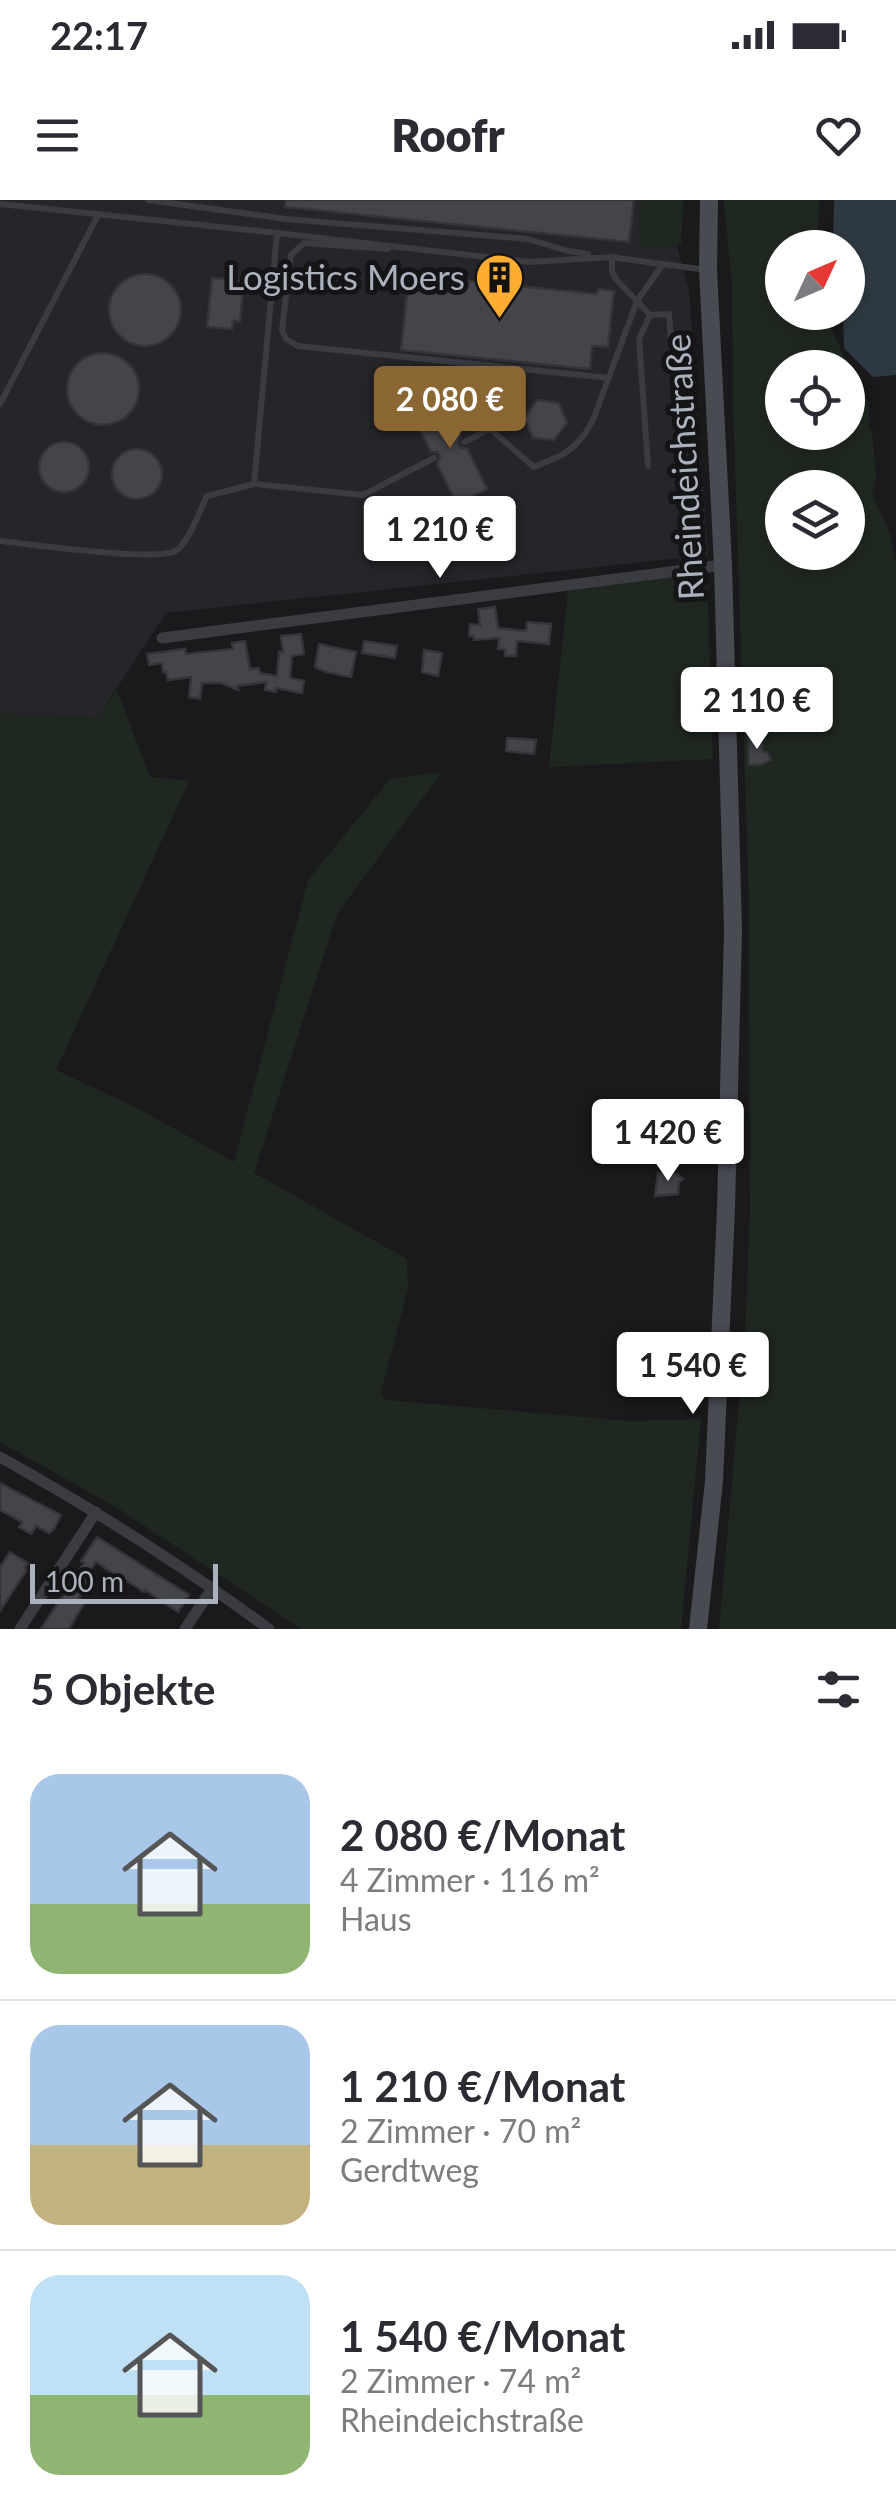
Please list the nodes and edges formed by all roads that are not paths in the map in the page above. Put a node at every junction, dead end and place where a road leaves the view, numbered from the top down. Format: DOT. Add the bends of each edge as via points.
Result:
graph roads {
  1 [pos="148,200"];
  2 [pos="708,200"];
  3 [pos="0,204"];
  4 [pos="98,216"];
  5 [pos="277,233"];
  6 [pos="410,250"];
  7 [pos="612,257"];
  8 [pos="664,264"];
  9 [pos="708,270"];
  10 [pos="637,302"];
  11 [pos="650,315"];
  12 [pos="609,378"];
  13 [pos="0,404"];
  14 [pos="464,442"];
  15 [pos="434,458"];
  16 [pos="680,462"];
  17 [pos="648,466"];
  18 [pos="254,484"];
  19 [pos="0,541"];
  20 [pos="724,564"];
  21 [pos="162,638"];
  22 [pos="0,1458"];
  23 [pos="96,1512"];
  24 [pos="212,1588"];
  25 [pos="20,1629"];
  26 [pos="185,1629"];
  27 [pos="269,1629"];
  28 [pos="698,1629"];
  1 -- 7 [label="lane" via="286,219 528,238"];
  2 -- 9 [label="main road, Rheindeichstraße"];
  3 -- 4 [label="lane"];
  4 -- 5 [label="lane"];
  4 -- 13 [label="lane"];
  5 -- 6 [label="lane"];
  5 -- 18 [label="lane"];
  6 -- 7 [label="lane" via="529,262"];
  6 -- 12 [label="lane" via="304,244 291,255 286,339 298,346"];
  7 -- 8 [label="lane"];
  7 -- 10 [label="lane" via="615,278"];
  8 -- 9 [label="lane"];
  8 -- 10 [label="lane"];
  9 -- 20 [label="main road, Rheindeichstraße"];
  10 -- 11 [label="lane"];
  10 -- 12 [label="lane"];
  11 -- 16 [label="lane" via="670,314"];
  11 -- 17 [label="lane" via="640,339"];
  12 -- 14 [label="lane" via="585,434 562,455 534,467 490,430"];
  15 -- 18 [label="lane" via="363,495"];
  18 -- 19 [label="lane" via="206,496 173,553"];
  20 -- 21 [label="street"];
  20 -- 28 [label="main road, Rheindeichstraße" via="733,930 714,1463"];
  22 -- 23 [label="street"];
  23 -- 24 [label="street"];
  23 -- 25 [label="street"];
  24 -- 26 [label="street"];
  24 -- 27 [label="street"];
}
